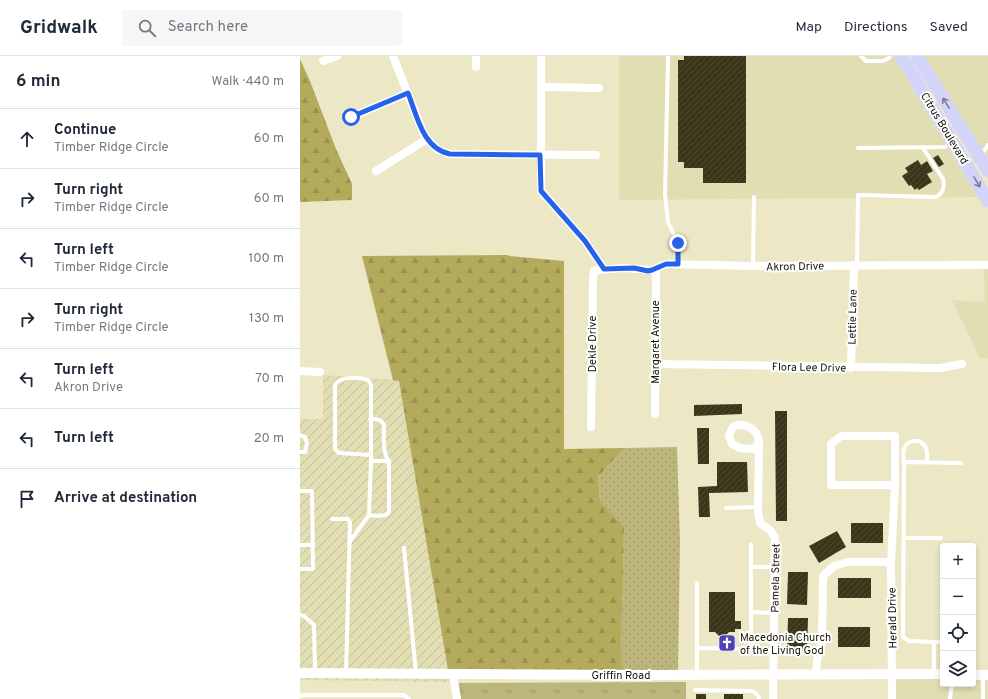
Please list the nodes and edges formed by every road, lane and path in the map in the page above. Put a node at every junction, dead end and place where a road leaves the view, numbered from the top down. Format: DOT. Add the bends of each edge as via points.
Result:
graph roads {
  1 [pos="337,56"];
  2 [pos="394,56"];
  3 [pos="476,56"];
  4 [pos="541,56"];
  5 [pos="668,56"];
  6 [pos="862,56"];
  7 [pos="890,56"];
  8 [pos="901,56"];
  9 [pos="917,56"];
  10 [pos="323,61"];
  11 [pos="476,67"];
  12 [pos="541,87"];
  13 [pos="599,88"];
  14 [pos="408,93"];
  15 [pos="351,117"];
  16 [pos="427,139"];
  17 [pos="954,143"];
  18 [pos="988,145"];
  19 [pos="858,148"];
  20 [pos="923,148"];
  21 [pos="540,155"];
  22 [pos="596,155"];
  23 [pos="979,157"];
  24 [pos="376,171"];
  25 [pos="988,171"];
  26 [pos="754,198"];
  27 [pos="988,201"];
  28 [pos="678,264"];
  29 [pos="855,265"];
  30 [pos="752,266"];
  31 [pos="988,266"];
  32 [pos="604,269"];
  33 [pos="656,269"];
  34 [pos="655,364"];
  35 [pos="962,364"];
  36 [pos="851,368"];
  37 [pos="300,371"];
  38 [pos="320,372"];
  39 [pos="655,414"];
  40 [pos="370,419"];
  41 [pos="591,427"];
  42 [pos="300,435"];
  43 [pos="759,441"];
  44 [pos="300,452"];
  45 [pos="371,454"];
  46 [pos="371,461"];
  47 [pos="389,461"];
  48 [pos="904,462"];
  49 [pos="926,462"];
  50 [pos="961,463"];
  51 [pos="895,485"];
  52 [pos="300,491"];
  53 [pos="758,507"];
  54 [pos="726,508"];
  55 [pos="369,515"];
  56 [pos="332,519"];
  57 [pos="904,538"];
  58 [pos="942,538"];
  59 [pos="350,541"];
  60 [pos="313,544"];
  61 [pos="751,544"];
  62 [pos="300,545"];
  63 [pos="404,548"];
  64 [pos="891,562"];
  65 [pos="751,567"];
  66 [pos="775,567"];
  67 [pos="300,569"];
  68 [pos="697,583"];
  69 [pos="751,612"];
  70 [pos="774,613"];
  71 [pos="300,615"];
  72 [pos="934,642"];
  73 [pos="940,642"];
  74 [pos="696,648"];
  75 [pos="300,673"];
  76 [pos="315,673"];
  77 [pos="346,673"];
  78 [pos="416,674"];
  79 [pos="453,674"];
  80 [pos="892,674"];
  81 [pos="938,674"];
  82 [pos="697,675"];
  83 [pos="773,675"];
  84 [pos="816,675"];
  85 [pos="981,675"];
  86 [pos="952,687"];
  87 [pos="695,690"];
  88 [pos="300,696"];
  89 [pos="409,699"];
  90 [pos="457,699"];
  91 [pos="759,699"];
  92 [pos="773,699"];
  93 [pos="892,699"];
  94 [pos="950,699"];
  95 [pos="983,699"];
  1 -- 10 [label="street"];
  2 -- 14 [label="street"];
  3 -- 11 [label="street"];
  4 -- 12 [label="street"];
  5 -- 28 [label="lane" via="666,195 668,222 678,243"];
  6 -- 7 [label="lane" via="866,60 883,61"];
  8 -- 17 [label="highway, Citrus Boulevard"];
  23 -- 9 [label="highway, Citrus Boulevard, one-way"];
  12 -- 13 [label="street"];
  12 -- 21 [label="street"];
  14 -- 15 [label="street"];
  14 -- 16 [label="street"];
  16 -- 21 [label="street" via="438,150 450,154"];
  16 -- 24 [label="street"];
  17 -- 20 [label="lane" via="945,147"];
  17 -- 27 [label="highway, Citrus Boulevard, one-way"];
  18 -- 23 [label="lane"];
  19 -- 20 [label="lane"];
  20 -- 29 [label="lane" via="943,179 942,192 935,197 858,195"];
  21 -- 22 [label="street"];
  21 -- 32 [label="street" via="541,191 585,241"];
  23 -- 25 [label="highway, Citrus Boulevard"];
  26 -- 30 [label="lane"];
  28 -- 30 [label="street, Akron Drive"];
  28 -- 33 [label="street, Akron Drive" via="666,264"];
  29 -- 30 [label="street, Akron Drive"];
  29 -- 31 [label="street, Akron Drive"];
  29 -- 36 [label="street, Lettie Lane"];
  32 -- 33 [label="street, Akron Drive"];
  32 -- 41 [label="street, Dekle Drive" via="594,271 593,279"];
  33 -- 34 [label="street, Margaret Avenue"];
  34 -- 36 [label="street, Flora Lee Drive"];
  34 -- 39 [label="street, Margaret Avenue"];
  35 -- 36 [label="street, Flora Lee Drive" via="940,368"];
  37 -- 38 [label="street"];
  40 -- 45 [label="lane"];
  40 -- 45 [label="lane" via="371,385 368,380 338,381 335,390 336,450 339,453"];
  40 -- 47 [label="lane" via="378,419 384,425 385,451"];
  42 -- 44 [label="lane" via="305,437 307,444 305,452"];
  43 -- 53 [label="street, Pamela Street"];
  45 -- 46 [label="lane"];
  46 -- 47 [label="lane"];
  46 -- 55 [label="lane"];
  47 -- 55 [label="lane" via="389,512 386,515"];
  48 -- 49 [label="lane"];
  48 -- 49 [label="lane" via="905,447 916,441 926,448"];
  48 -- 57 [label="lane"];
  49 -- 50 [label="lane"];
  51 -- 51 [label="street, Herald Drive" via="895,436 841,436 831,444 831,485"];
  51 -- 64 [label="street, Herald Drive"];
  52 -- 60 [label="lane" via="312,491"];
  53 -- 54 [label="lane"];
  53 -- 66 [label="street, Pamela Street" via="760,523 771,531 775,538"];
  55 -- 59 [label="lane"];
  56 -- 59 [label="lane" via="349,520"];
  57 -- 58 [label="lane"];
  57 -- 72 [label="lane" via="903,638 909,641"];
  59 -- 77 [label="lane"];
  60 -- 62 [label="lane"];
  60 -- 67 [label="lane" via="313,569"];
  61 -- 65 [label="lane"];
  63 -- 78 [label="lane"];
  64 -- 80 [label="street, Herald Drive"];
  64 -- 84 [label="street" via="848,562 834,566 823,576 822,642"];
  65 -- 66 [label="lane"];
  65 -- 69 [label="lane"];
  66 -- 70 [label="street, Pamela Street"];
  68 -- 74 [label="lane"];
  69 -- 70 [label="lane"];
  69 -- 74 [label="lane" via="751,644 746,649"];
  70 -- 83 [label="street, Pamela Street"];
  71 -- 76 [label="lane" via="314,625"];
  72 -- 73 [label="lane"];
  72 -- 81 [label="lane"];
  74 -- 82 [label="lane"];
  75 -- 76 [label="street, Griffin Road"];
  76 -- 77 [label="street, Griffin Road"];
  77 -- 78 [label="street, Griffin Road"];
  78 -- 79 [label="street, Griffin Road"];
  79 -- 82 [label="street, Griffin Road"];
  79 -- 90 [label="street"];
  80 -- 81 [label="street, Griffin Road"];
  80 -- 84 [label="street, Griffin Road"];
  80 -- 93 [label="street, Herald Drive"];
  82 -- 83 [label="street, Griffin Road"];
  83 -- 84 [label="street, Griffin Road"];
  83 -- 92 [label="street, Pamela Street"];
  85 -- 95 [label="lane"];
  86 -- 94 [label="lane"];
  87 -- 91 [label="lane" via="751,691 755,692"];
  88 -- 89 [label="lane" via="404,695"];
}
